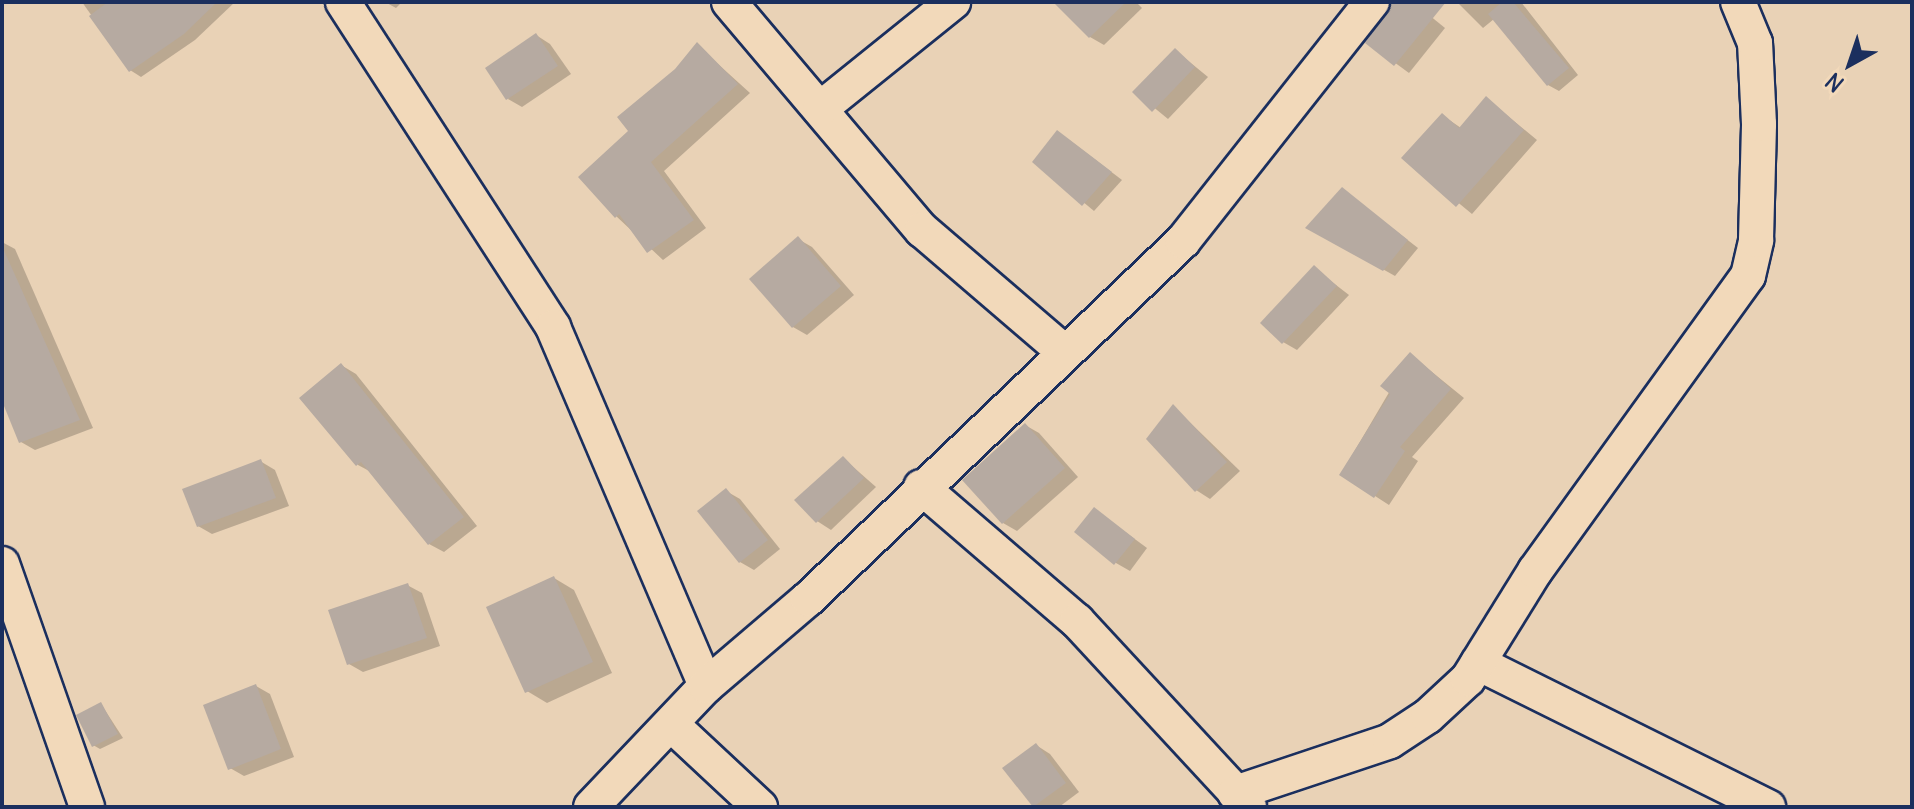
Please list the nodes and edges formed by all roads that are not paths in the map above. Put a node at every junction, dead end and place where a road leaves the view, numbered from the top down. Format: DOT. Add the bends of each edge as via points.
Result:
graph roads {
  1 [pos="343,2"];
  2 [pos="729,2"];
  3 [pos="953,2"];
  4 [pos="1372,2"];
  5 [pos="1738,2"];
  6 [pos="820,109"];
  7 [pos="1063,351"];
  8 [pos="921,487"];
  9 [pos="2,564"];
  10 [pos="1478,663"];
  11 [pos="706,686"];
  12 [pos="671,724"];
  13 [pos="1242,800"];
  14 [pos="87,807"];
  15 [pos="591,807"];
  16 [pos="760,807"];
  17 [pos="1768,807"];
  1 -- 11 [label="street" via="553,327"];
  2 -- 6 [label="street"];
  3 -- 6 [label="street"];
  4 -- 7 [label="street" via="1183,241"];
  5 -- 10 [label="street" via="1755,43 1759,124 1756,240 1748,276 1535,571"];
  6 -- 7 [label="street" via="922,230"];
  7 -- 8 [label="street"];
  8 -- 11 [label="street" via="808,599"];
  8 -- 13 [label="street" via="1077,621"];
  9 -- 14 [label="street"];
  10 -- 13 [label="street" via="1428,716 1390,741"];
  10 -- 17 [label="street"];
  11 -- 12 [label="street"];
  12 -- 15 [label="street"];
  12 -- 16 [label="street"];
}
